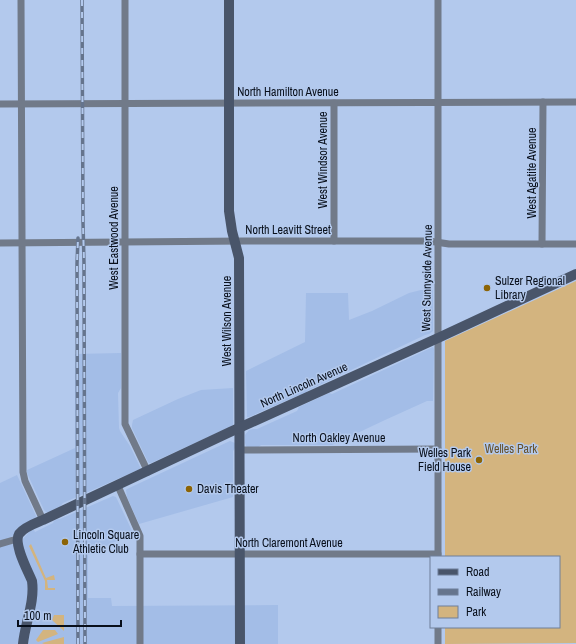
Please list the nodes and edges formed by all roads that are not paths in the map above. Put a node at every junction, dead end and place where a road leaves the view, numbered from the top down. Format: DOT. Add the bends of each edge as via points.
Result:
graph roads {
  1 [pos="21,0"];
  2 [pos="125,0"];
  3 [pos="229,0"];
  4 [pos="438,0"];
  5 [pos="438,102"];
  6 [pos="543,102"];
  7 [pos="576,102"];
  8 [pos="229,103"];
  9 [pos="334,103"];
  10 [pos="0,104"];
  11 [pos="22,104"];
  12 [pos="125,104"];
  13 [pos="235,241"];
  14 [pos="334,241"];
  15 [pos="0,242"];
  16 [pos="22,242"];
  17 [pos="125,242"];
  18 [pos="439,242"];
  19 [pos="542,244"];
  20 [pos="576,244"];
  21 [pos="576,274"];
  22 [pos="438,338"];
  23 [pos="240,428"];
  24 [pos="438,449"];
  25 [pos="240,450"];
  26 [pos="148,472"];
  27 [pos="118,486"];
  28 [pos="43,520"];
  29 [pos="17,539"];
  30 [pos="0,544"];
  31 [pos="140,554"];
  32 [pos="240,554"];
  33 [pos="438,555"];
  34 [pos="438,628"];
  35 [pos="23,644"];
  36 [pos="140,644"];
  37 [pos="240,644"];
  38 [pos="438,644"];
  1 -- 11 [label="street"];
  2 -- 12 [label="street, West Eastwood Avenue"];
  3 -- 8 [label="main road, West Wilson Avenue"];
  4 -- 5 [label="street, West Sunnyside Avenue"];
  5 -- 6 [label="street, North Hamilton Avenue"];
  5 -- 9 [label="street, North Hamilton Avenue"];
  5 -- 18 [label="street, West Sunnyside Avenue"];
  6 -- 7 [label="street, North Hamilton Avenue"];
  6 -- 19 [label="street, West Agatite Avenue"];
  8 -- 9 [label="street, North Hamilton Avenue"];
  8 -- 12 [label="street, North Hamilton Avenue"];
  8 -- 13 [label="main road, West Wilson Avenue" via="229,211"];
  9 -- 14 [label="street, West Windsor Avenue"];
  10 -- 11 [label="street, North Hamilton Avenue"];
  11 -- 12 [label="street, North Hamilton Avenue"];
  11 -- 16 [label="street"];
  12 -- 17 [label="street, West Eastwood Avenue"];
  13 -- 14 [label="street, North Leavitt Street"];
  13 -- 17 [label="street, North Leavitt Street"];
  13 -- 23 [label="main road, West Wilson Avenue" via="239,258"];
  14 -- 18 [label="street, North Leavitt Street"];
  15 -- 16 [label="street, North Leavitt Street"];
  16 -- 17 [label="street, North Leavitt Street"];
  16 -- 28 [label="street" via="23,472"];
  17 -- 26 [label="street, West Eastwood Avenue" via="125,424"];
  18 -- 19 [label="street, North Leavitt Street"];
  18 -- 22 [label="street, West Sunnyside Avenue"];
  19 -- 20 [label="street, North Leavitt Street"];
  21 -- 22 [label="main road, North Lincoln Avenue"];
  22 -- 23 [label="main road, North Lincoln Avenue"];
  22 -- 24 [label="street, West Sunnyside Avenue"];
  23 -- 25 [label="main road, West Wilson Avenue"];
  23 -- 26 [label="main road, North Lincoln Avenue"];
  24 -- 25 [label="street, North Oakley Avenue"];
  24 -- 33 [label="street, West Sunnyside Avenue"];
  25 -- 32 [label="main road, West Wilson Avenue"];
  26 -- 27 [label="main road, North Lincoln Avenue"];
  27 -- 28 [label="main road, North Lincoln Avenue"];
  27 -- 31 [label="street" via="140,536"];
  28 -- 29 [label="main road, North Lincoln Avenue" via="22,531"];
  29 -- 30 [label="street"];
  29 -- 35 [label="main road" via="33,586"];
  31 -- 32 [label="street, North Claremont Avenue"];
  31 -- 36 [label="street"];
  32 -- 33 [label="street, North Claremont Avenue"];
  32 -- 37 [label="main road, West Wilson Avenue"];
  34 -- 38 [label="street"];
}
